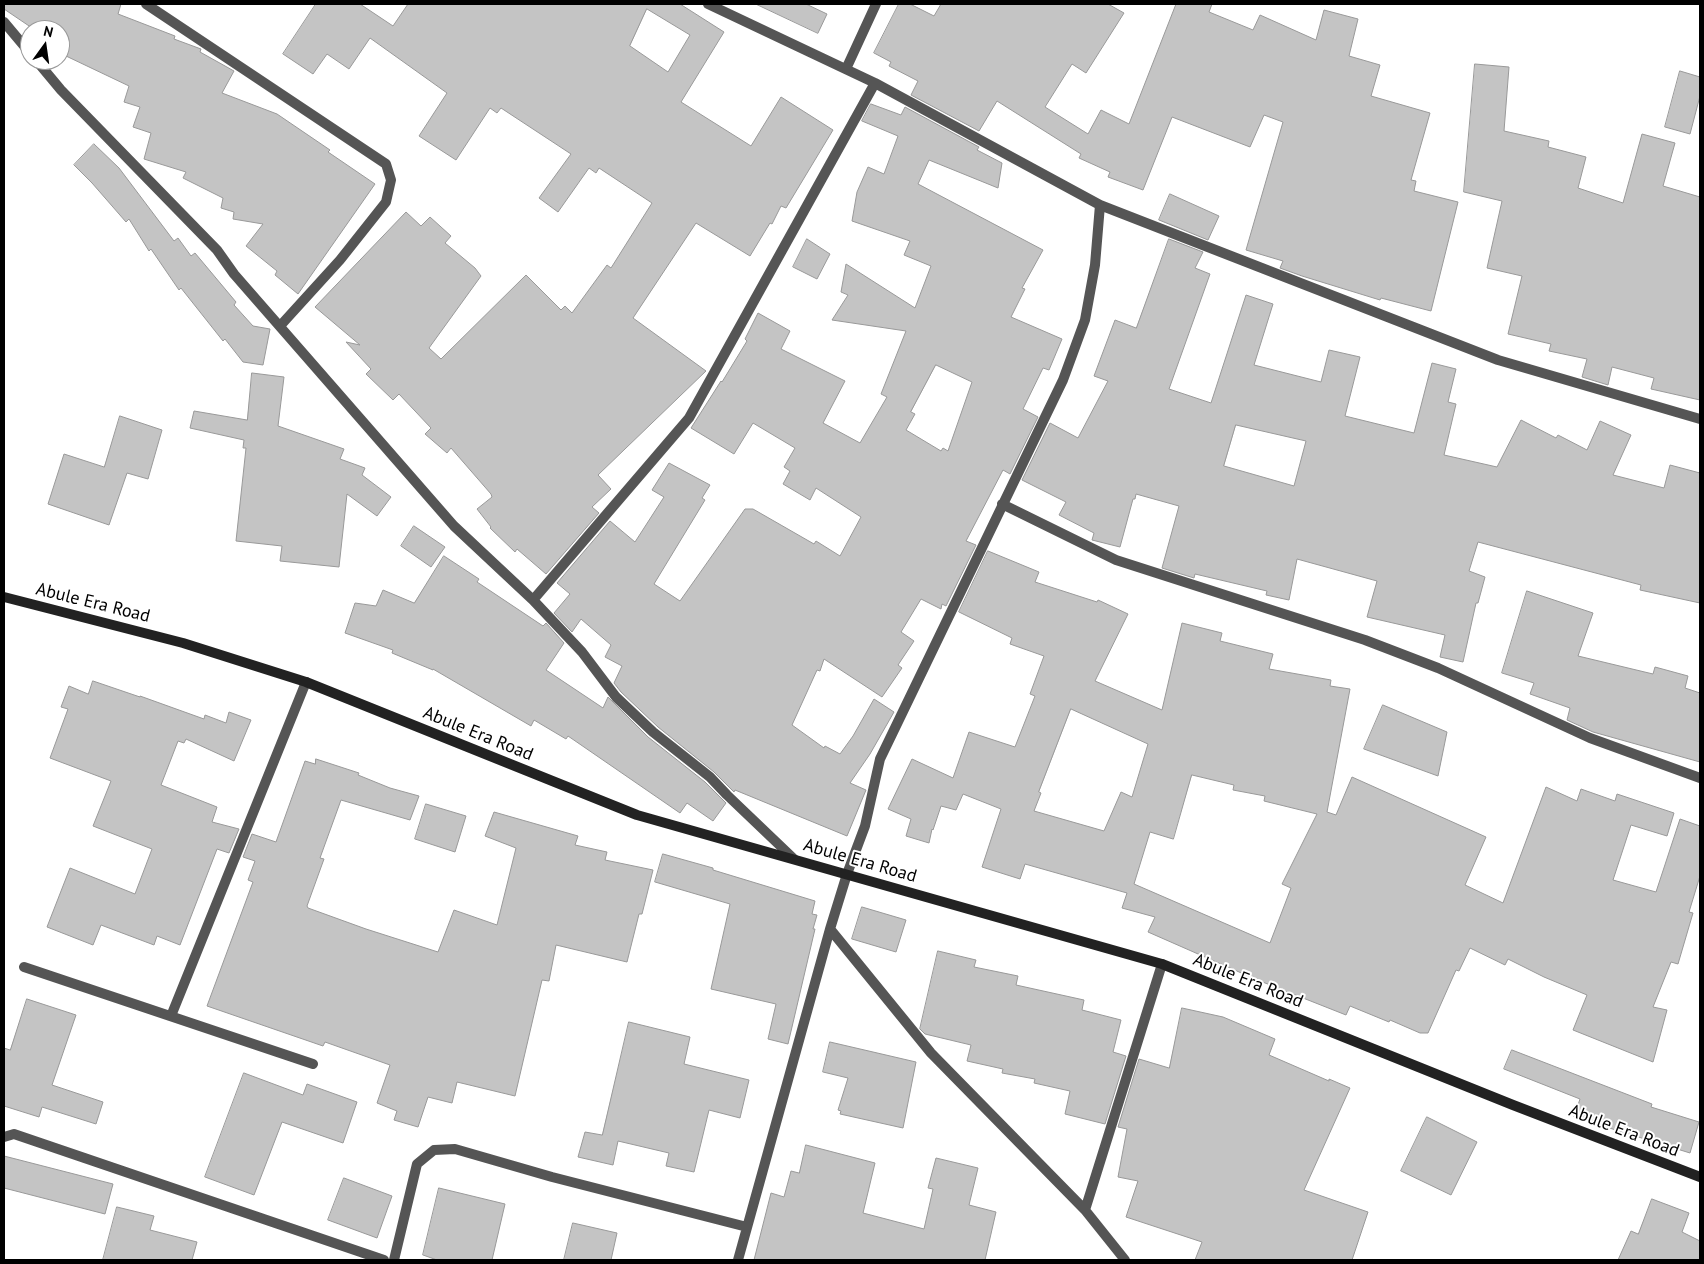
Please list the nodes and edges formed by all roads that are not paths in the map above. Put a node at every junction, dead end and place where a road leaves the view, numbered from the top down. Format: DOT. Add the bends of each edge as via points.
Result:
graph roads {
  1 [pos="146,4"];
  2 [pos="708,4"];
  3 [pos="876,4"];
  4 [pos="4,22"];
  5 [pos="20,41"];
  6 [pos="846,69"];
  7 [pos="44,70"];
  8 [pos="875,82"];
  9 [pos="1100,205"];
  10 [pos="280,326"];
  11 [pos="1700,419"];
  12 [pos="1002,504"];
  13 [pos="4,597"];
  14 [pos="533,600"];
  15 [pos="306,682"];
  16 [pos="1700,778"];
  17 [pos="794,859"];
  18 [pos="847,874"];
  19 [pos="830,929"];
  20 [pos="1162,964"];
  21 [pos="24,967"];
  22 [pos="171,1016"];
  23 [pos="313,1064"];
  24 [pos="4,1137"];
  25 [pos="1700,1177"];
  26 [pos="1085,1210"];
  27 [pos="746,1227"];
  28 [pos="384,1260"];
  29 [pos="394,1260"];
  30 [pos="738,1260"];
  31 [pos="1125,1260"];
  1 -- 10 [label="street" via="386,164 391,180 386,202 340,260"];
  2 -- 6 [label="street"];
  3 -- 6 [label="street"];
  4 -- 5 [label="street"];
  6 -- 8 [label="street"];
  7 -- 10 [label="street" via="217,250"];
  8 -- 9 [label="street"];
  8 -- 14 [label="street" via="689,418"];
  9 -- 11 [label="street" via="1498,360"];
  9 -- 12 [label="street" via="1085,320 1063,380"];
  10 -- 14 [label="street" via="454,526"];
  12 -- 16 [label="street" via="1116,560 1365,640 1438,668 1590,738"];
  12 -- 18 [label="street" via="880,759 865,826"];
  13 -- 15 [label="street, Abule Era Road" via="183,643"];
  14 -- 17 [label="street" via="582,652 633,714 710,777"];
  15 -- 17 [label="street, Abule Era Road" via="637,814"];
  15 -- 22 [label="street"];
  17 -- 18 [label="street, Abule Era Road"];
  18 -- 19 [label="street"];
  18 -- 20 [label="street, Abule Era Road"];
  19 -- 26 [label="street" via="931,1053"];
  19 -- 27 [label="street"];
  20 -- 25 [label="street, Abule Era Road"];
  20 -- 26 [label="street"];
  21 -- 22 [label="street"];
  22 -- 23 [label="street"];
  24 -- 28 [label="street" via="14,1134"];
  26 -- 31 [label="street"];
  27 -- 29 [label="street" via="552,1178 455,1149 434,1150 417,1164"];
  27 -- 30 [label="street"];
}
